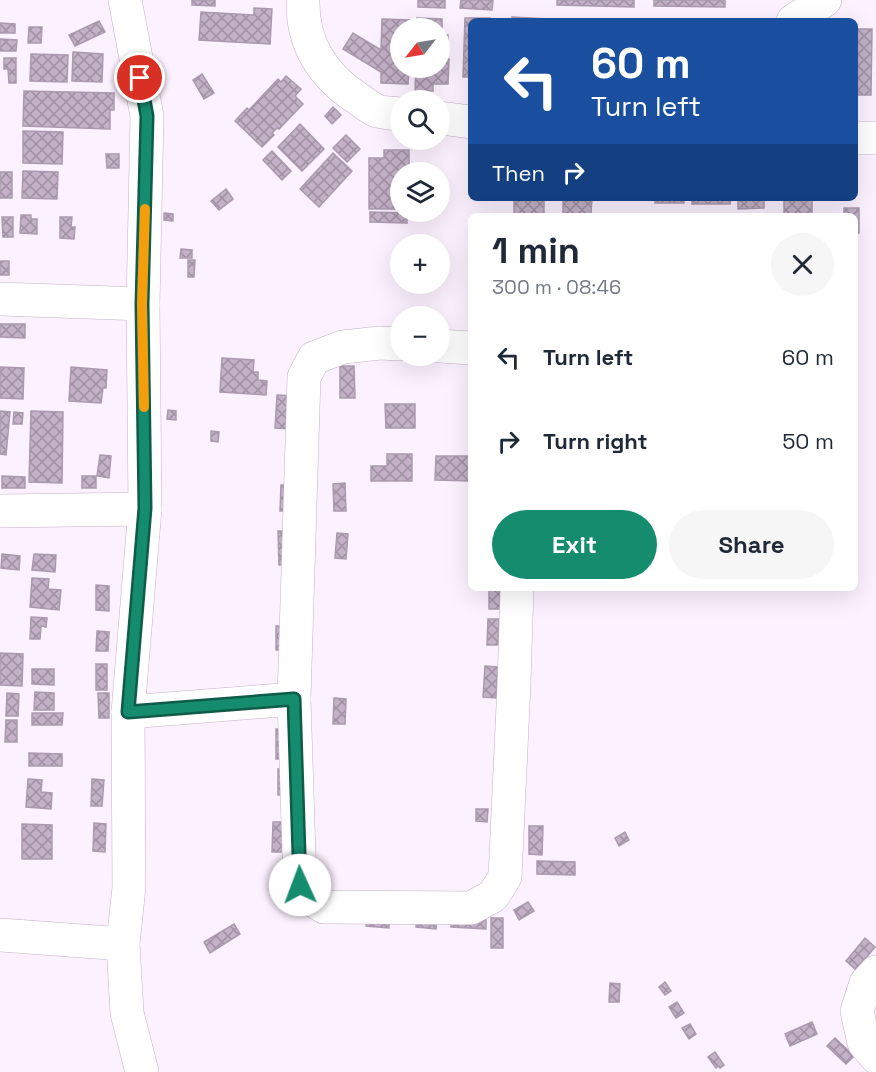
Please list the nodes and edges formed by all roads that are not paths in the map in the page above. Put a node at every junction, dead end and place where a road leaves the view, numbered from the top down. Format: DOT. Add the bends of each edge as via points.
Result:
graph roads {
  1 [pos="125,0"];
  2 [pos="303,0"];
  3 [pos="825,0"];
  4 [pos="798,18"];
  5 [pos="390,112"];
  6 [pos="450,119"];
  7 [pos="468,122"];
  8 [pos="858,138"];
  9 [pos="876,138"];
  10 [pos="0,299"];
  11 [pos="142,304"];
  12 [pos="390,344"];
  13 [pos="450,347"];
  14 [pos="468,348"];
  15 [pos="145,508"];
  16 [pos="0,511"];
  17 [pos="517,591"];
  18 [pos="294,699"];
  19 [pos="128,712"];
  20 [pos="0,935"];
  21 [pos="123,944"];
  22 [pos="876,972"];
  23 [pos="876,1057"];
  24 [pos="142,1072"];
  1 -- 11 [label="street" via="147,116"];
  2 -- 5 [label="street" via="309,43 321,65 347,91 376,110"];
  3 -- 4 [label="street"];
  6 -- 7 [label="street"];
  8 -- 9 [label="street"];
  10 -- 11 [label="street"];
  11 -- 15 [label="street"];
  12 -- 18 [label="street" via="343,347 314,358 304,377"];
  13 -- 14 [label="street"];
  15 -- 16 [label="street"];
  15 -- 19 [label="street"];
  17 -- 18 [label="street" via="505,877 493,896 471,908 324,907 308,897 300,885"];
  18 -- 19 [label="street"];
  19 -- 21 [label="street" via="129,887"];
  20 -- 21 [label="street"];
  21 -- 24 [label="street" via="127,1013"];
  22 -- 23 [label="street" via="866,983 857,1011 864,1043"];
}
